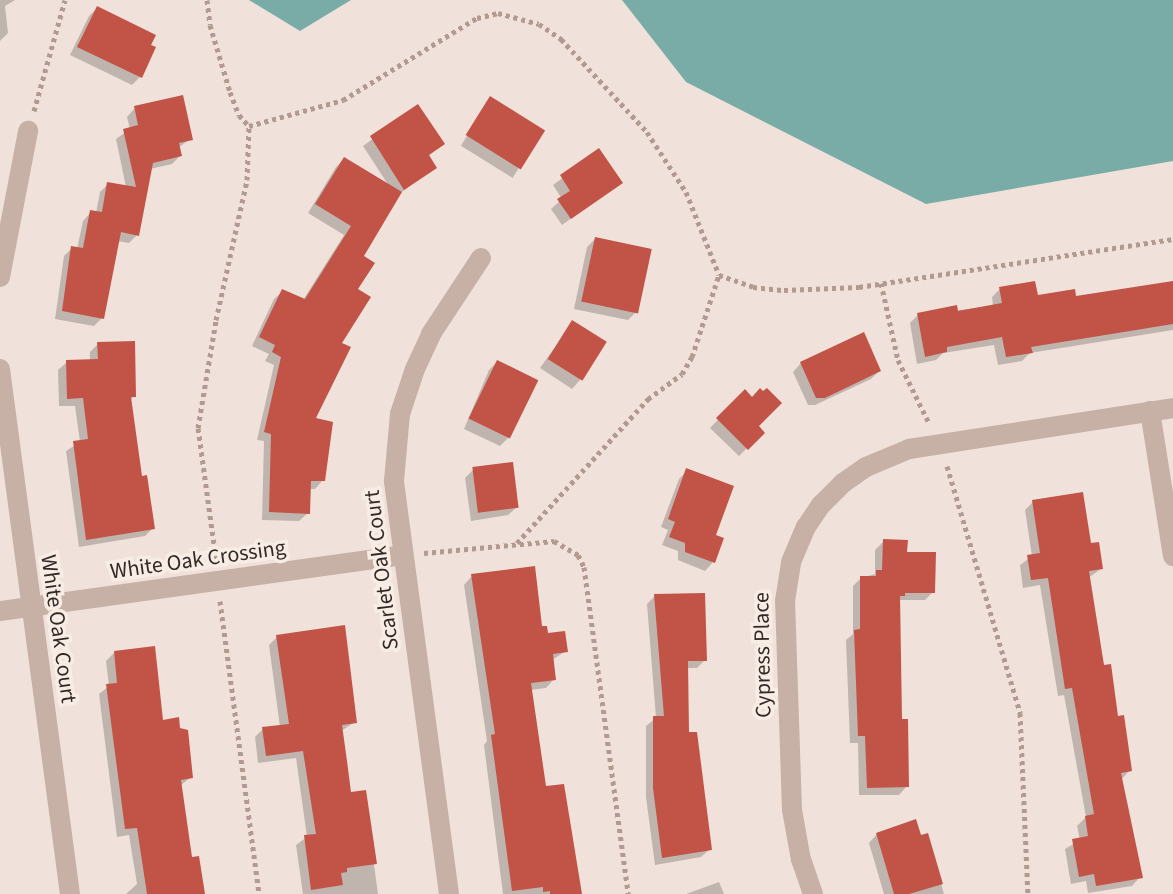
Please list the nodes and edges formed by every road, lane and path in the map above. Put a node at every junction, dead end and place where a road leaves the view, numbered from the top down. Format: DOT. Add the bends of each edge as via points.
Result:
graph roads {
  1 [pos="65,0"];
  2 [pos="207,0"];
  3 [pos="40,90"];
  4 [pos="249,126"];
  5 [pos="28,131"];
  6 [pos="1173,239"];
  7 [pos="481,258"];
  8 [pos="719,275"];
  9 [pos="0,277"];
  10 [pos="881,283"];
  11 [pos="0,369"];
  12 [pos="1173,408"];
  13 [pos="1150,411"];
  14 [pos="937,443"];
  15 [pos="517,543"];
  16 [pos="403,555"];
  17 [pos="1173,556"];
  18 [pos="218,581"];
  19 [pos="30,607"];
  20 [pos="0,611"];
  21 [pos="70,894"];
  22 [pos="259,894"];
  23 [pos="449,894"];
  24 [pos="628,894"];
  25 [pos="813,894"];
  26 [pos="1028,894"];
  1 -- 3 [label="path"];
  2 -- 4 [label="path" via="230,92"];
  4 -- 8 [label="path" via="343,100 477,18 517,15 561,39 647,132 686,192"];
  4 -- 18 [label="path" via="247,180 198,428"];
  5 -- 9 [label="street"];
  6 -- 10 [label="path"];
  7 -- 16 [label="street, Scarlet Oak Court" via="431,334 400,414 394,481"];
  8 -- 10 [label="path" via="753,287 784,290"];
  8 -- 15 [label="path" via="682,374 648,399"];
  10 -- 14 [label="path" via="898,360"];
  11 -- 19 [label="street, White Oak Court"];
  12 -- 13 [label="street, Cypress Place"];
  13 -- 14 [label="street, Cypress Place"];
  13 -- 17 [label="street"];
  14 -- 25 [label="street, Cypress Place" via="866,467 843,483 806,527 787,579 792,810"];
  14 -- 26 [label="path" via="997,624 1020,713"];
  15 -- 16 [label="path"];
  15 -- 24 [label="path" via="554,541 578,555 584,567"];
  16 -- 18 [label="street, White Oak Crossing"];
  16 -- 23 [label="street, Scarlet Oak Court"];
  18 -- 19 [label="street, White Oak Crossing"];
  18 -- 22 [label="path"];
  19 -- 20 [label="street, White Oak Crossing"];
  19 -- 21 [label="street, White Oak Court"];
}
